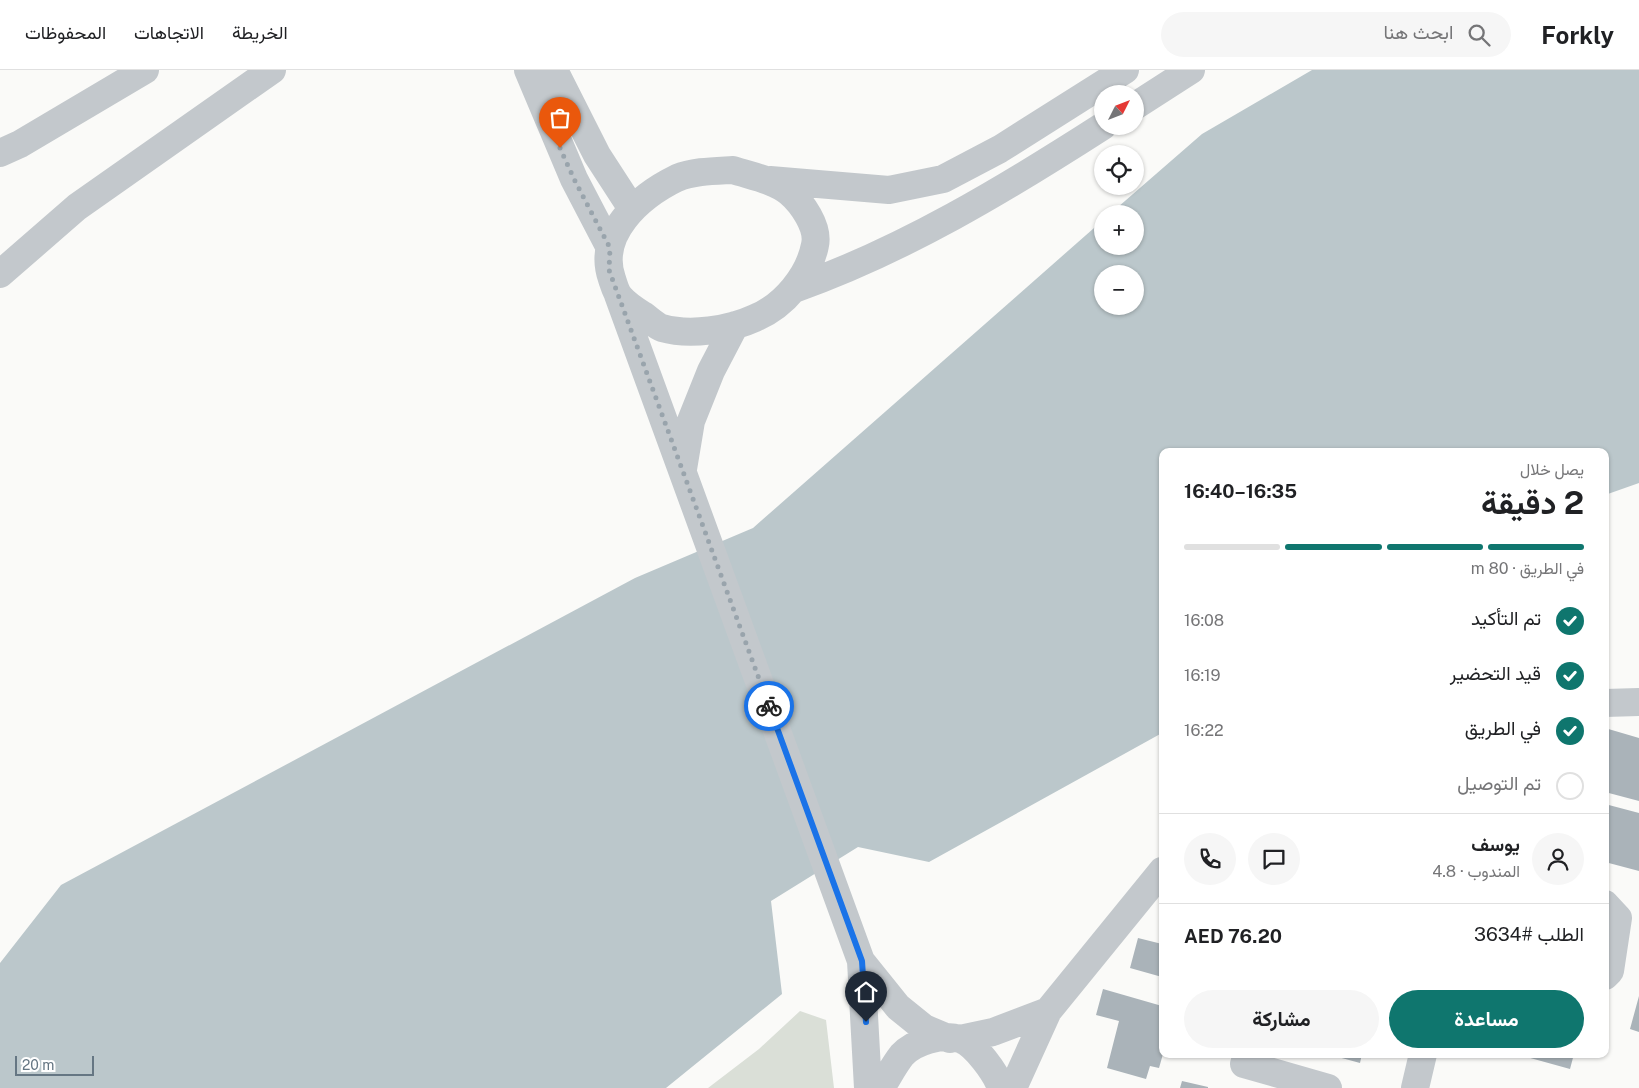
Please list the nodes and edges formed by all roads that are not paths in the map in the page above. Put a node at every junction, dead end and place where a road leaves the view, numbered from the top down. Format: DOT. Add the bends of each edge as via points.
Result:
graph roads {
  1 [pos="145,70"];
  2 [pos="272,70"];
  3 [pos="528,70"];
  4 [pos="554,70"];
  5 [pos="1124,70"];
  6 [pos="1191,70"];
  7 [pos="1144,100"];
  8 [pos="1094,131"];
  9 [pos="0,152"];
  10 [pos="765,180"];
  11 [pos="632,209"];
  12 [pos="610,248"];
  13 [pos="0,274"];
  14 [pos="794,289"];
  15 [pos="618,296"];
  16 [pos="734,325"];
  17 [pos="683,471"];
  18 [pos="1639,702"];
  19 [pos="1609,703"];
  20 [pos="1159,875"];
  21 [pos="1609,908"];
  22 [pos="862,961"];
  23 [pos="1609,972"];
  24 [pos="1048,1011"];
  25 [pos="955,1039"];
  26 [pos="1246,1058"];
  27 [pos="1422,1058"];
  28 [pos="868,1088"];
  29 [pos="881,1088"];
  30 [pos="1001,1088"];
  31 [pos="1013,1088"];
  32 [pos="1328,1088"];
  33 [pos="1414,1088"];
  1 -- 9 [label="street" via="20,144"];
  2 -- 13 [label="street" via="77,207"];
  3 -- 12 [label="street" via="574,179"];
  4 -- 11 [label="street" via="597,155"];
  5 -- 10 [label="street" via="1000,149 943,179 889,190"];
  6 -- 7 [label="street"];
  8 -- 14 [label="street" via="939,226"];
  10 -- 11 [label="street" via="733,170 705,172 679,178 653,192"];
  10 -- 14 [label="street" via="788,192 804,209 814,229 815,244"];
  11 -- 12 [label="street" via="615,230"];
  12 -- 15 [label="street" via="609,270"];
  14 -- 16 [label="street" via="776,306 756,318"];
  15 -- 16 [label="street" via="661,327 682,331"];
  15 -- 17 [label="street"];
  16 -- 17 [label="street" via="691,421"];
  17 -- 22 [label="street"];
  18 -- 19 [label="street"];
  20 -- 24 [label="street"];
  21 -- 23 [label="street" via="1618,918"];
  22 -- 25 [label="street" via="898,1008 924,1028"];
  22 -- 28 [label="street"];
  24 -- 25 [label="street" via="993,1032"];
  24 -- 31 [label="street"];
  25 -- 29 [label="street" via="934,1038 914,1046 902,1055"];
  25 -- 30 [label="street" via="982,1056"];
  26 -- 32 [label="street" via="1244,1064"];
  27 -- 33 [label="street"];
}
